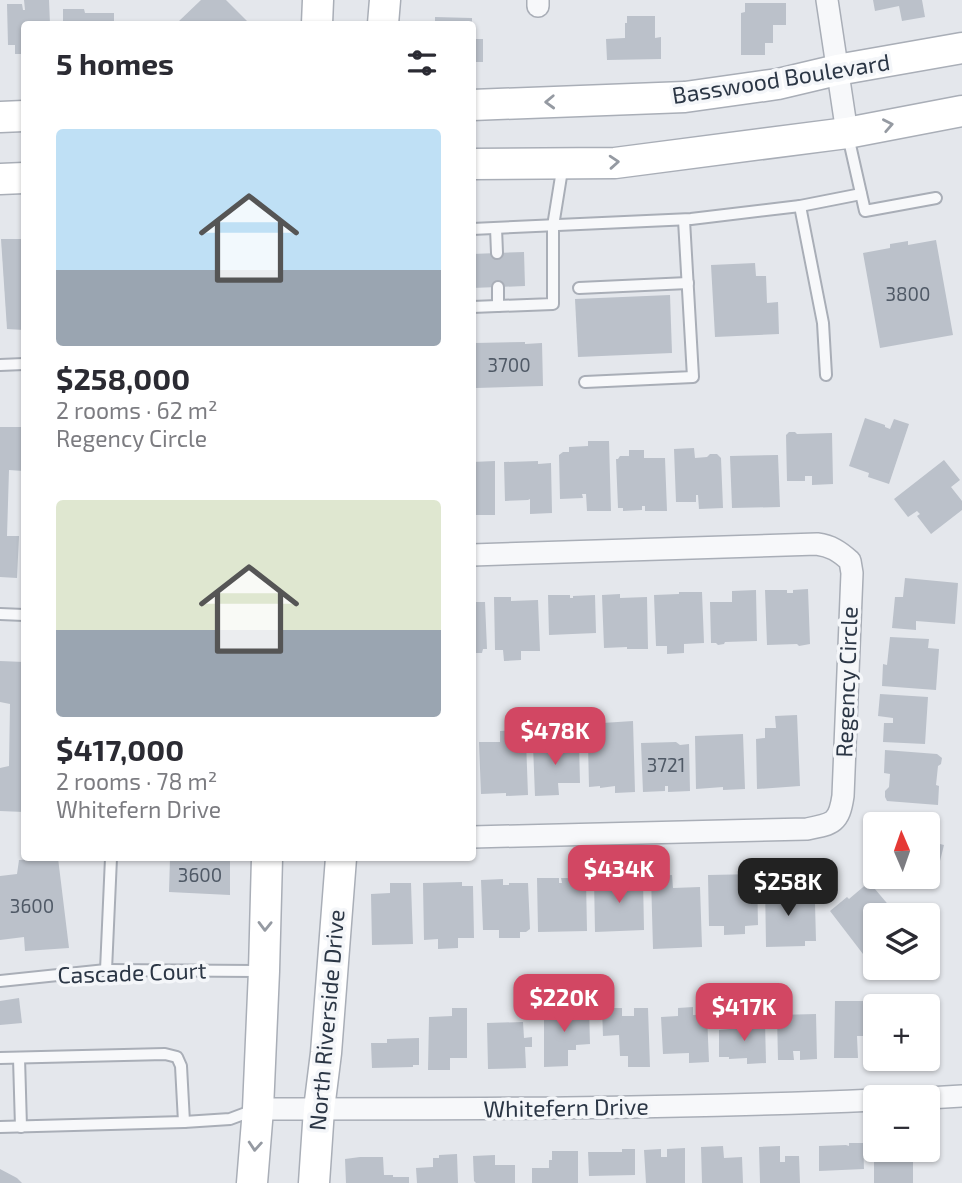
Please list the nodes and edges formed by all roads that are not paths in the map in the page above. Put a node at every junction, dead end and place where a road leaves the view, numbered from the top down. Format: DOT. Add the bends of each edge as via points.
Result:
graph roads {
  1 [pos="318,0"];
  2 [pos="385,0"];
  3 [pos="827,0"];
  4 [pos="317,21"];
  5 [pos="383,21"];
  6 [pos="962,48"];
  7 [pos="836,70"];
  8 [pos="476,105"];
  9 [pos="962,111"];
  10 [pos="21,116"];
  11 [pos="0,117"];
  12 [pos="847,134"];
  13 [pos="564,163"];
  14 [pos="476,164"];
  15 [pos="21,178"];
  16 [pos="0,179"];
  17 [pos="861,194"];
  18 [pos="936,198"];
  19 [pos="800,206"];
  20 [pos="684,220"];
  21 [pos="553,226"];
  22 [pos="496,228"];
  23 [pos="476,229"];
  24 [pos="497,253"];
  25 [pos="688,283"];
  26 [pos="498,287"];
  27 [pos="579,288"];
  28 [pos="498,306"];
  29 [pos="476,307"];
  30 [pos="21,364"];
  31 [pos="0,365"];
  32 [pos="826,375"];
  33 [pos="585,382"];
  34 [pos="476,555"];
  35 [pos="0,614"];
  36 [pos="21,615"];
  37 [pos="476,837"];
  38 [pos="111,861"];
  39 [pos="267,861"];
  40 [pos="341,861"];
  41 [pos="106,970"];
  42 [pos="264,971"];
  43 [pos="0,981"];
  44 [pos="0,1058"];
  45 [pos="19,1058"];
  46 [pos="962,1097"];
  47 [pos="940,1098"];
  48 [pos="863,1101"];
  49 [pos="258,1108"];
  50 [pos="319,1109"];
  51 [pos="184,1122"];
  52 [pos="0,1127"];
  53 [pos="21,1127"];
  54 [pos="252,1183"];
  55 [pos="314,1183"];
  1 -- 4 [label="main road"];
  2 -- 5 [label="main road"];
  3 -- 7 [label="street"];
  6 -- 7 [label="main road, Basswood Boulevard"];
  7 -- 8 [label="main road, Basswood Boulevard, one-way" via="778,84 684,97"];
  7 -- 12 [label="street"];
  12 -- 9 [label="main road, one-way"];
  10 -- 11 [label="main road"];
  13 -- 12 [label="main road, one-way" via="615,163"];
  12 -- 17 [label="lane"];
  13 -- 14 [label="main road"];
  13 -- 21 [label="lane"];
  15 -- 16 [label="main road"];
  17 -- 18 [label="lane" via="865,211"];
  17 -- 19 [label="lane"];
  19 -- 20 [label="lane"];
  19 -- 32 [label="lane" via="823,323"];
  20 -- 21 [label="lane"];
  20 -- 25 [label="lane"];
  21 -- 22 [label="lane"];
  21 -- 28 [label="lane" via="553,304"];
  22 -- 23 [label="lane"];
  22 -- 24 [label="lane"];
  25 -- 27 [label="lane"];
  25 -- 33 [label="lane" via="692,377"];
  26 -- 28 [label="lane"];
  28 -- 29 [label="lane"];
  30 -- 31 [label="lane"];
  34 -- 37 [label="street, Regency Circle" via="817,544 838,550 850,561 852,573 843,796 835,821 807,829"];
  35 -- 36 [label="lane"];
  38 -- 41 [label="lane"];
  39 -- 42 [label="main road, one-way"];
  40 -- 50 [label="main road, North Riverside Drive"];
  41 -- 42 [label="lane, Cascade Court"];
  41 -- 43 [label="lane, Cascade Court"];
  42 -- 49 [label="main road"];
  44 -- 45 [label="lane"];
  45 -- 51 [label="lane" via="177,1057"];
  45 -- 53 [label="lane"];
  46 -- 47 [label="street"];
  48 -- 50 [label="street, Whitefern Drive"];
  49 -- 50 [label="street, Whitefern Drive"];
  49 -- 51 [label="lane" via="230,1119"];
  49 -- 54 [label="main road, one-way"];
  50 -- 55 [label="main road, North Riverside Drive"];
  51 -- 53 [label="lane"];
  52 -- 53 [label="lane"];
}
